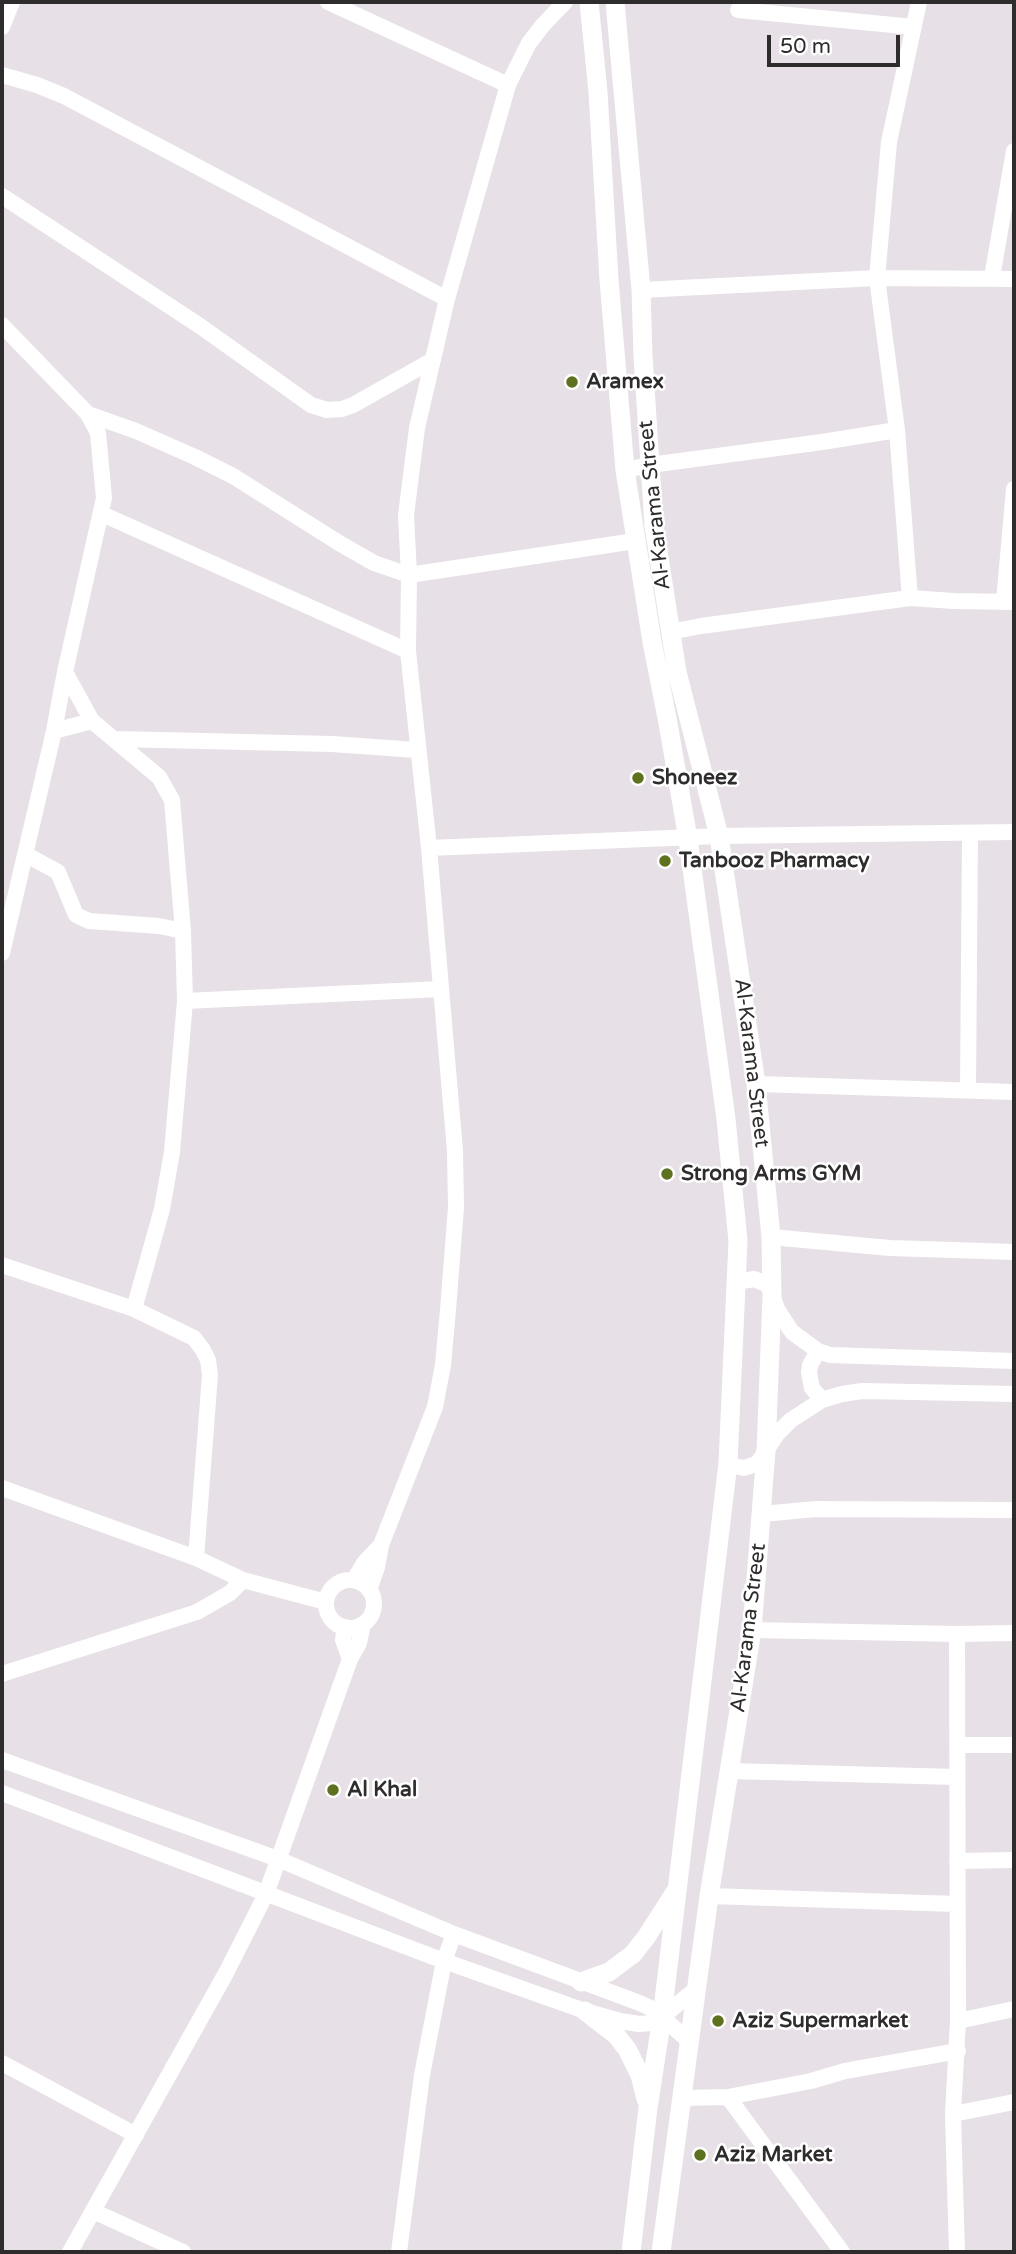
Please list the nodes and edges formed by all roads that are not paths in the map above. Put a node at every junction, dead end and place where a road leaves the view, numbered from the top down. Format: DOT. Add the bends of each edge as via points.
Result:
graph roads {
  1 [pos="12,2"];
  2 [pos="328,2"];
  3 [pos="565,2"];
  4 [pos="589,2"];
  5 [pos="615,2"];
  6 [pos="919,2"];
  7 [pos="738,10"];
  8 [pos="2,27"];
  9 [pos="914,27"];
  10 [pos="2,75"];
  11 [pos="508,85"];
  12 [pos="1014,151"];
  13 [pos="2,196"];
  14 [pos="992,277"];
  15 [pos="877,278"];
  16 [pos="1014,279"];
  17 [pos="641,290"];
  18 [pos="447,299"];
  19 [pos="2,325"];
  20 [pos="433,360"];
  21 [pos="88,414"];
  22 [pos="897,430"];
  23 [pos="650,465"];
  24 [pos="625,470"];
  25 [pos="1014,489"];
  26 [pos="102,514"];
  27 [pos="635,541"];
  28 [pos="409,575"];
  29 [pos="910,598"];
  30 [pos="1009,602"];
  31 [pos="670,632"];
  32 [pos="408,651"];
  33 [pos="65,672"];
  34 [pos="92,720"];
  35 [pos="54,732"];
  36 [pos="115,739"];
  37 [pos="417,750"];
  38 [pos="970,832"];
  39 [pos="1014,832"];
  40 [pos="719,836"];
  41 [pos="688,839"];
  42 [pos="429,848"];
  43 [pos="25,854"];
  44 [pos="183,931"];
  45 [pos="2,953"];
  46 [pos="440,989"];
  47 [pos="186,1000"];
  48 [pos="756,1084"];
  49 [pos="968,1089"];
  50 [pos="1014,1091"];
  51 [pos="771,1237"];
  52 [pos="1014,1252"];
  53 [pos="2,1265"];
  54 [pos="737,1285"];
  55 [pos="772,1296"];
  56 [pos="134,1309"];
  57 [pos="818,1351"];
  58 [pos="1014,1361"];
  59 [pos="1014,1394"];
  60 [pos="822,1400"];
  61 [pos="766,1451"];
  62 [pos="728,1463"];
  63 [pos="2,1488"];
  64 [pos="1014,1510"];
  65 [pos="762,1514"];
  66 [pos="381,1545"];
  67 [pos="196,1558"];
  68 [pos="243,1580"];
  69 [pos="354,1580"];
  70 [pos="369,1590"];
  71 [pos="326,1602"];
  72 [pos="363,1624"];
  73 [pos="345,1628"];
  74 [pos="752,1630"];
  75 [pos="1014,1633"];
  76 [pos="957,1634"];
  77 [pos="351,1659"];
  78 [pos="2,1674"];
  79 [pos="958,1745"];
  80 [pos="1014,1745"];
  81 [pos="2,1759"];
  82 [pos="730,1771"];
  83 [pos="957,1777"];
  84 [pos="2,1793"];
  85 [pos="278,1858"];
  86 [pos="1014,1860"];
  87 [pos="957,1861"];
  88 [pos="677,1888"];
  89 [pos="266,1894"];
  90 [pos="709,1896"];
  91 [pos="957,1904"];
  92 [pos="454,1934"];
  93 [pos="444,1961"];
  94 [pos="581,1983"];
  95 [pos="696,1989"];
  96 [pos="1014,2009"];
  97 [pos="585,2011"];
  98 [pos="662,2017"];
  99 [pos="958,2021"];
  100 [pos="689,2041"];
  101 [pos="958,2051"];
  102 [pos="2,2063"];
  103 [pos="728,2097"];
  104 [pos="682,2098"];
  105 [pos="1014,2102"];
  106 [pos="648,2108"];
  107 [pos="953,2114"];
  108 [pos="136,2135"];
  109 [pos="93,2211"];
  110 [pos="70,2252"];
  111 [pos="183,2252"];
  112 [pos="399,2252"];
  113 [pos="631,2252"];
  114 [pos="661,2252"];
  115 [pos="842,2252"];
  116 [pos="957,2252"];
  1 -- 8 [label="street"];
  2 -- 11 [label="street"];
  3 -- 11 [label="street" via="529,43"];
  4 -- 24 [label="street, Al-Karama Street"];
  5 -- 17 [label="street, Al-Karama Street"];
  6 -- 9 [label="street"];
  7 -- 9 [label="street"];
  9 -- 15 [label="street" via="888,142"];
  10 -- 18 [label="street" via="64,96"];
  11 -- 18 [label="street"];
  12 -- 14 [label="street"];
  13 -- 20 [label="street" via="311,405 327,411 353,405"];
  14 -- 15 [label="street"];
  14 -- 16 [label="street"];
  15 -- 17 [label="street"];
  15 -- 22 [label="street"];
  17 -- 23 [label="street, Al-Karama Street"];
  18 -- 20 [label="street"];
  19 -- 21 [label="street"];
  20 -- 28 [label="street" via="406,515"];
  21 -- 26 [label="street" via="99,433"];
  21 -- 28 [label="street" via="233,476 374,563"];
  22 -- 23 [label="street"];
  22 -- 29 [label="street"];
  23 -- 24 [label="street"];
  23 -- 31 [label="street, Al-Karama Street" via="653,526"];
  24 -- 27 [label="street, Al-Karama Street"];
  25 -- 30 [label="street"];
  26 -- 32 [label="street"];
  26 -- 33 [label="street"];
  27 -- 28 [label="street"];
  27 -- 41 [label="street, Al-Karama Street"];
  28 -- 32 [label="street"];
  29 -- 30 [label="street"];
  29 -- 31 [label="street"];
  31 -- 40 [label="street, Al-Karama Street"];
  32 -- 37 [label="street"];
  33 -- 34 [label="street"];
  33 -- 35 [label="street"];
  34 -- 35 [label="street"];
  34 -- 36 [label="street"];
  35 -- 43 [label="street"];
  36 -- 37 [label="street"];
  36 -- 44 [label="street" via="159,776 172,800"];
  37 -- 42 [label="street"];
  38 -- 39 [label="street"];
  38 -- 40 [label="street"];
  38 -- 49 [label="street"];
  40 -- 41 [label="street"];
  40 -- 48 [label="street, Al-Karama Street"];
  41 -- 42 [label="street"];
  41 -- 54 [label="street, Al-Karama Street" via="726,1119 738,1241"];
  42 -- 46 [label="street"];
  43 -- 44 [label="street" via="58,872 76,915"];
  43 -- 45 [label="street"];
  44 -- 47 [label="street"];
  46 -- 47 [label="street"];
  46 -- 66 [label="street" via="456,1207 443,1366 435,1407"];
  47 -- 56 [label="street" via="172,1152 162,1209"];
  48 -- 49 [label="street"];
  48 -- 51 [label="street, Al-Karama Street"];
  49 -- 50 [label="street"];
  51 -- 52 [label="street" via="890,1248"];
  51 -- 55 [label="street, Al-Karama Street"];
  53 -- 56 [label="street"];
  54 -- 55 [label="street" via="748,1279 760,1280"];
  54 -- 62 [label="street, Al-Karama Street"];
  55 -- 57 [label="street" via="792,1332"];
  55 -- 61 [label="street, Al-Karama Street"];
  56 -- 67 [label="street" via="194,1338 208,1360"];
  57 -- 58 [label="street" via="843,1356"];
  57 -- 60 [label="street" via="809,1373 812,1388"];
  59 -- 60 [label="street" via="862,1391"];
  60 -- 61 [label="street" via="790,1420"];
  61 -- 62 [label="street" via="750,1467"];
  61 -- 65 [label="street, Al-Karama Street"];
  62 -- 88 [label="street, Al-Karama Street"];
  63 -- 67 [label="street"];
  64 -- 65 [label="street" via="816,1509"];
  65 -- 74 [label="street, Al-Karama Street"];
  66 -- 69 [label="street"];
  66 -- 70 [label="street"];
  67 -- 68 [label="street"];
  68 -- 71 [label="street"];
  68 -- 78 [label="street" via="230,1594 198,1612"];
  69 -- 70 [label="street"];
  69 -- 71 [label="street" via="335,1585"];
  70 -- 72 [label="street" via="373,1608"];
  71 -- 73 [label="street" via="331,1618"];
  72 -- 73 [label="street"];
  72 -- 77 [label="street"];
  73 -- 77 [label="street" via="343,1640"];
  74 -- 76 [label="street"];
  74 -- 82 [label="street, Al-Karama Street"];
  75 -- 76 [label="street"];
  76 -- 79 [label="street"];
  77 -- 85 [label="street"];
  79 -- 80 [label="street"];
  79 -- 83 [label="street"];
  81 -- 85 [label="street"];
  82 -- 83 [label="street"];
  82 -- 90 [label="street, Al-Karama Street"];
  83 -- 87 [label="street"];
  84 -- 89 [label="street"];
  85 -- 89 [label="street"];
  85 -- 92 [label="street"];
  86 -- 87 [label="street"];
  87 -- 91 [label="street"];
  88 -- 94 [label="street" via="633,1954 609,1972"];
  88 -- 98 [label="street, Al-Karama Street"];
  89 -- 93 [label="street"];
  89 -- 108 [label="street"];
  90 -- 91 [label="street"];
  90 -- 95 [label="street, Al-Karama Street"];
  91 -- 99 [label="street"];
  92 -- 93 [label="street"];
  92 -- 94 [label="street"];
  93 -- 97 [label="street"];
  93 -- 112 [label="street" via="422,2075"];
  94 -- 98 [label="street" via="637,2002"];
  95 -- 98 [label="street"];
  95 -- 100 [label="street, Al-Karama Street"];
  96 -- 99 [label="street"];
  97 -- 98 [label="street" via="639,2024"];
  97 -- 106 [label="street" via="627,2049 640,2075"];
  98 -- 100 [label="street"];
  98 -- 106 [label="street, Al-Karama Street"];
  99 -- 101 [label="street"];
  100 -- 104 [label="street, Al-Karama Street"];
  101 -- 103 [label="street"];
  101 -- 107 [label="street"];
  102 -- 108 [label="street"];
  103 -- 104 [label="street"];
  103 -- 115 [label="street"];
  104 -- 114 [label="street, Al-Karama Street"];
  105 -- 107 [label="street"];
  106 -- 113 [label="street, Al-Karama Street"];
  107 -- 116 [label="street"];
  108 -- 109 [label="street"];
  109 -- 110 [label="street"];
  109 -- 111 [label="street"];
}
